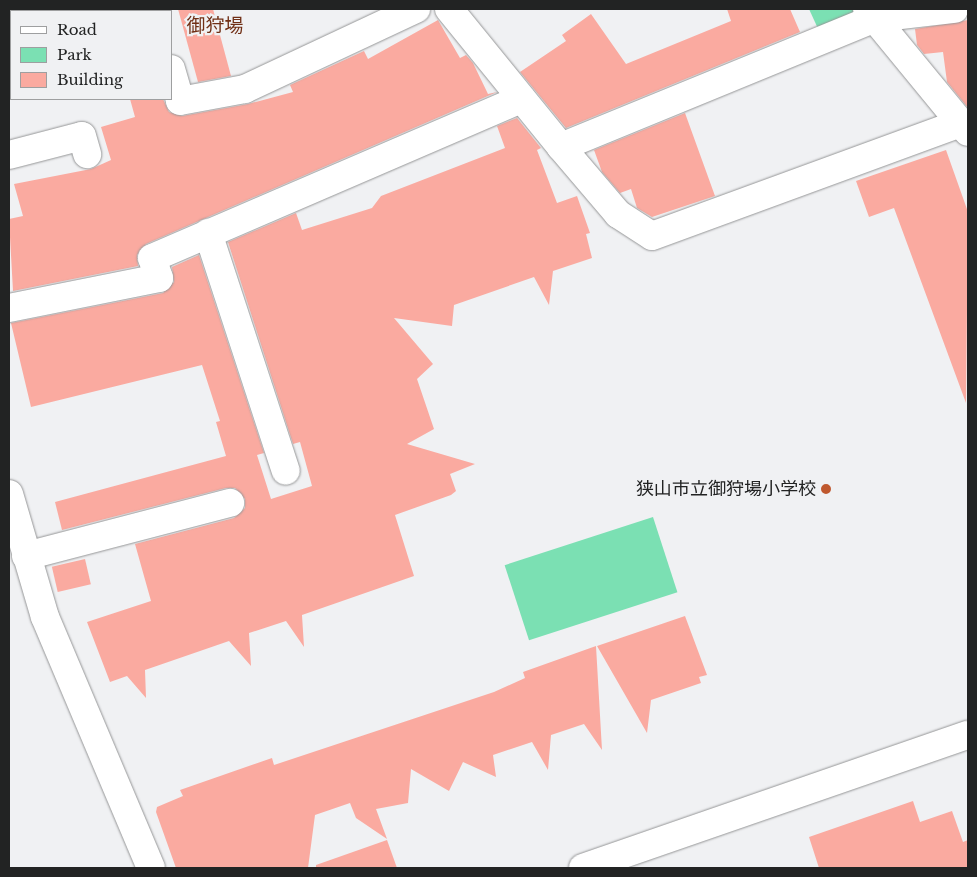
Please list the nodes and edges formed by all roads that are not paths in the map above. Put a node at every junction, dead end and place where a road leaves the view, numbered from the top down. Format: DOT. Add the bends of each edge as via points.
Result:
graph roads {
  1 [pos="416,9"];
  2 [pos="449,9"];
  3 [pos="954,9"];
  4 [pos="871,13"];
  5 [pos="172,73"];
  6 [pos="521,99"];
  7 [pos="965,127"];
  8 [pos="560,148"];
  9 [pos="87,154"];
  10 [pos="9,155"];
  11 [pos="208,233"];
  12 [pos="9,308"];
  13 [pos="286,471"];
  14 [pos="9,494"];
  15 [pos="230,503"];
  16 [pos="26,556"];
  17 [pos="968,735"];
  18 [pos="151,868"];
  19 [pos="583,868"];
  1 -- 5 [label="street" via="245,90 180,101"];
  2 -- 6 [label="street"];
  3 -- 4 [label="street"];
  4 -- 7 [label="street"];
  4 -- 8 [label="street"];
  6 -- 8 [label="street"];
  6 -- 11 [label="street"];
  7 -- 8 [label="street" via="652,236 618,214"];
  9 -- 10 [label="street" via="82,136"];
  11 -- 12 [label="street" via="152,258 159,278"];
  11 -- 13 [label="street"];
  14 -- 16 [label="street"];
  15 -- 16 [label="street"];
  16 -- 18 [label="street" via="46,617"];
  17 -- 19 [label="street"];
}
